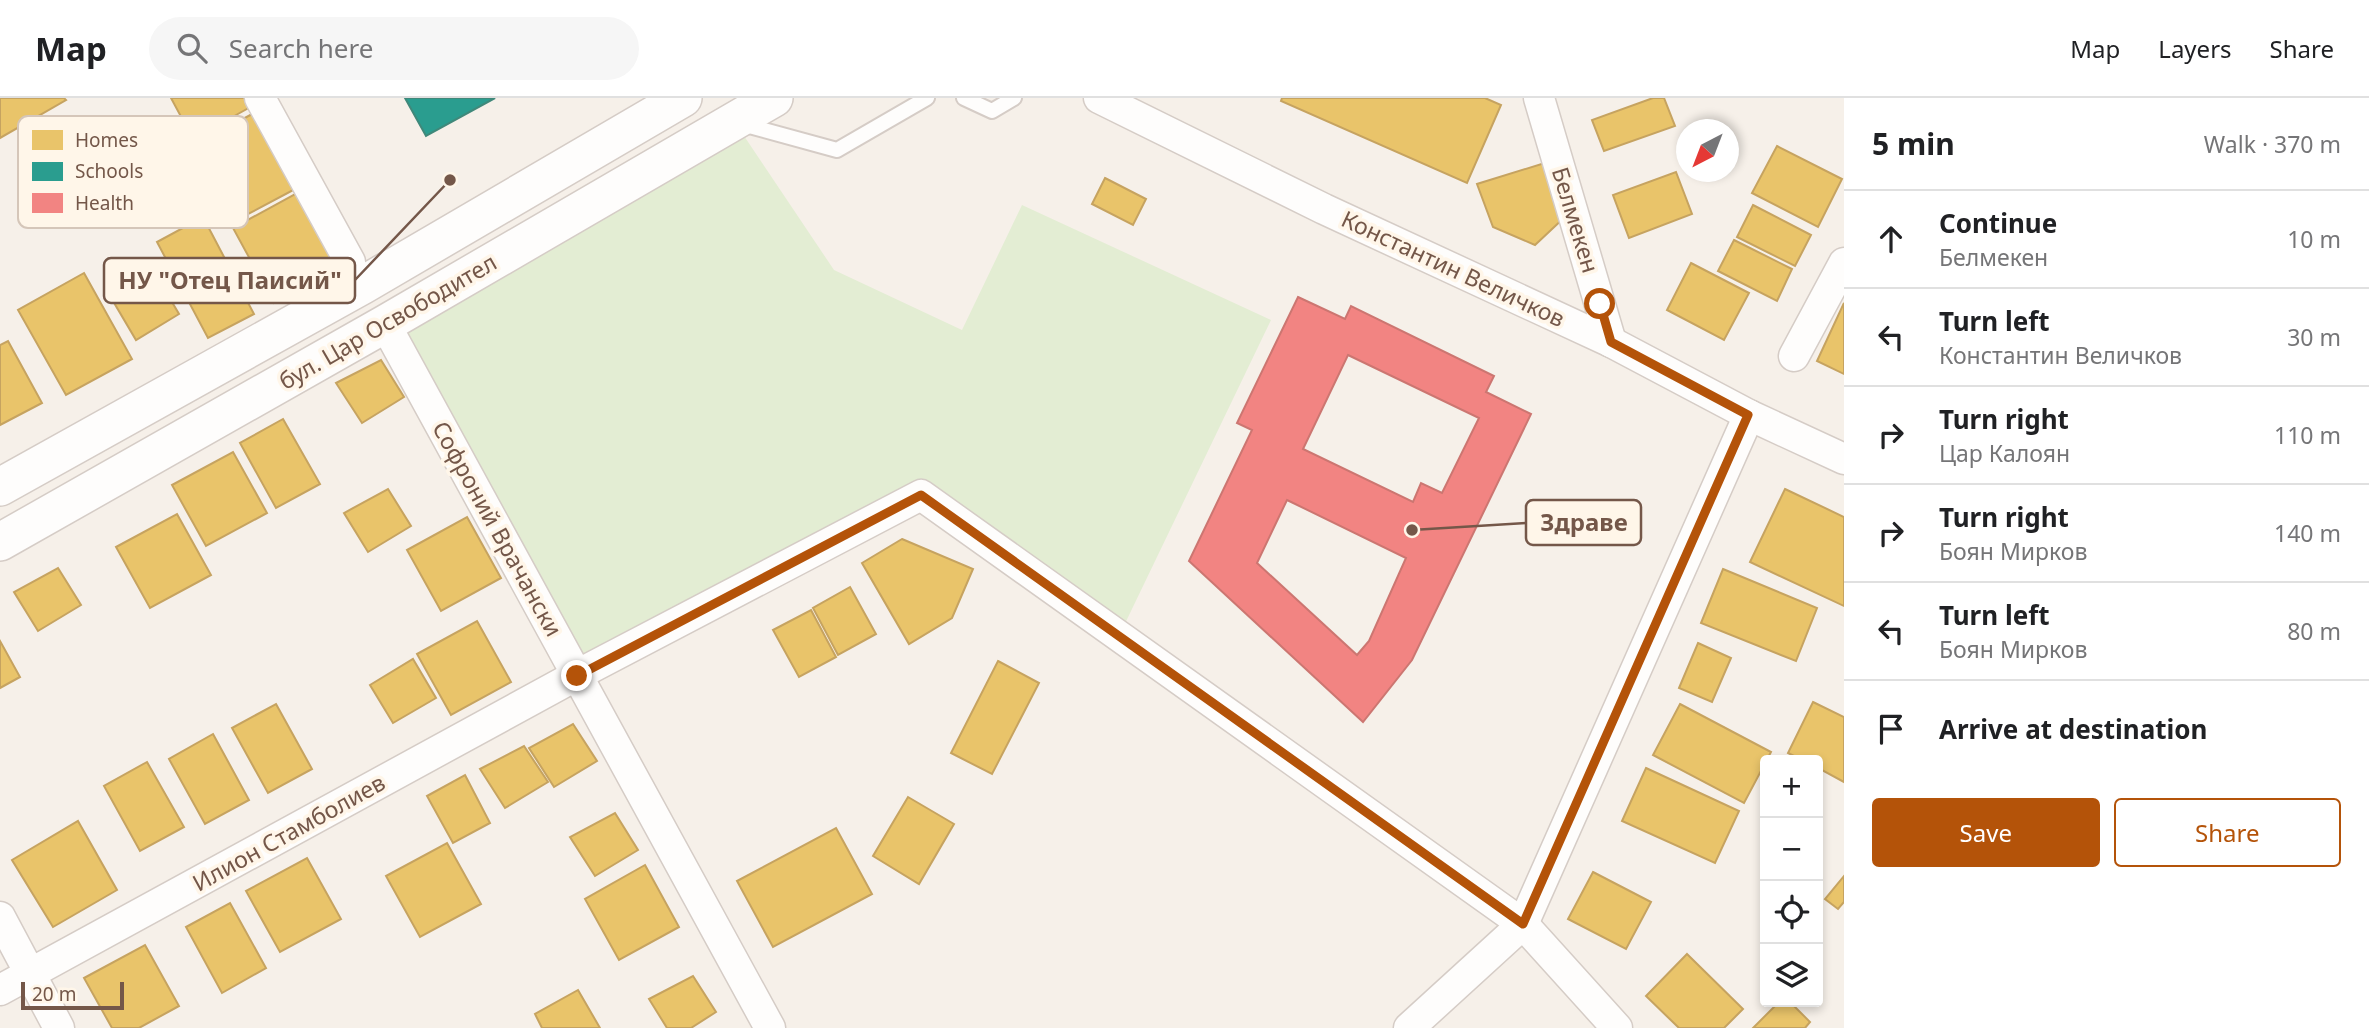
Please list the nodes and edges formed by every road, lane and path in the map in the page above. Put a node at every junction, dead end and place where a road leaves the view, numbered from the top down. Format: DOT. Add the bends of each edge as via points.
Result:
graph roads {
  1 [pos="260,98"];
  2 [pos="683,98"];
  3 [pos="774,98"];
  4 [pos="927,98"];
  5 [pos="964,98"];
  6 [pos="1014,98"];
  7 [pos="1099,98"];
  8 [pos="1539,98"];
  9 [pos="734,121"];
  10 [pos="350,262"];
  11 [pos="1844,263"];
  12 [pos="385,324"];
  13 [pos="1611,342"];
  14 [pos="1794,356"];
  15 [pos="1748,415"];
  16 [pos="1844,459"];
  17 [pos="0,487"];
  18 [pos="0,542"];
  19 [pos="577,676"];
  20 [pos="0,917"];
  21 [pos="1523,924"];
  22 [pos="29,975"];
  23 [pos="0,990"];
  24 [pos="59,1028"];
  25 [pos="769,1028"];
  26 [pos="1409,1028"];
  27 [pos="1617,1028"];
  1 -- 10 [label="street"];
  2 -- 17 [label="street, бул. Цар Освободител" via="373,279"];
  3 -- 9 [label="street, бул. Цар Освободител"];
  4 -- 9 [label="lane" via="837,150"];
  5 -- 6 [label="lane" via="992,111"];
  7 -- 13 [label="street, Константин Величков"];
  8 -- 13 [label="street, Белмекен"];
  9 -- 12 [label="street, бул. Цар Освободител"];
  11 -- 14 [label="street"];
  12 -- 18 [label="street, бул. Цар Освободител"];
  12 -- 19 [label="street, Софроний Врачански"];
  13 -- 15 [label="street, Константин Величков"];
  15 -- 16 [label="street, Константин Величков"];
  15 -- 21 [label="street"];
  19 -- 21 [label="street, Илион Стамболиев" via="921,495"];
  19 -- 22 [label="street, Илион Стамболиев"];
  19 -- 25 [label="street, Софроний Врачански"];
  20 -- 22 [label="street"];
  21 -- 26 [label="street"];
  21 -- 27 [label="street"];
  22 -- 23 [label="street, Илион Стамболиев"];
  22 -- 24 [label="street"];
}
